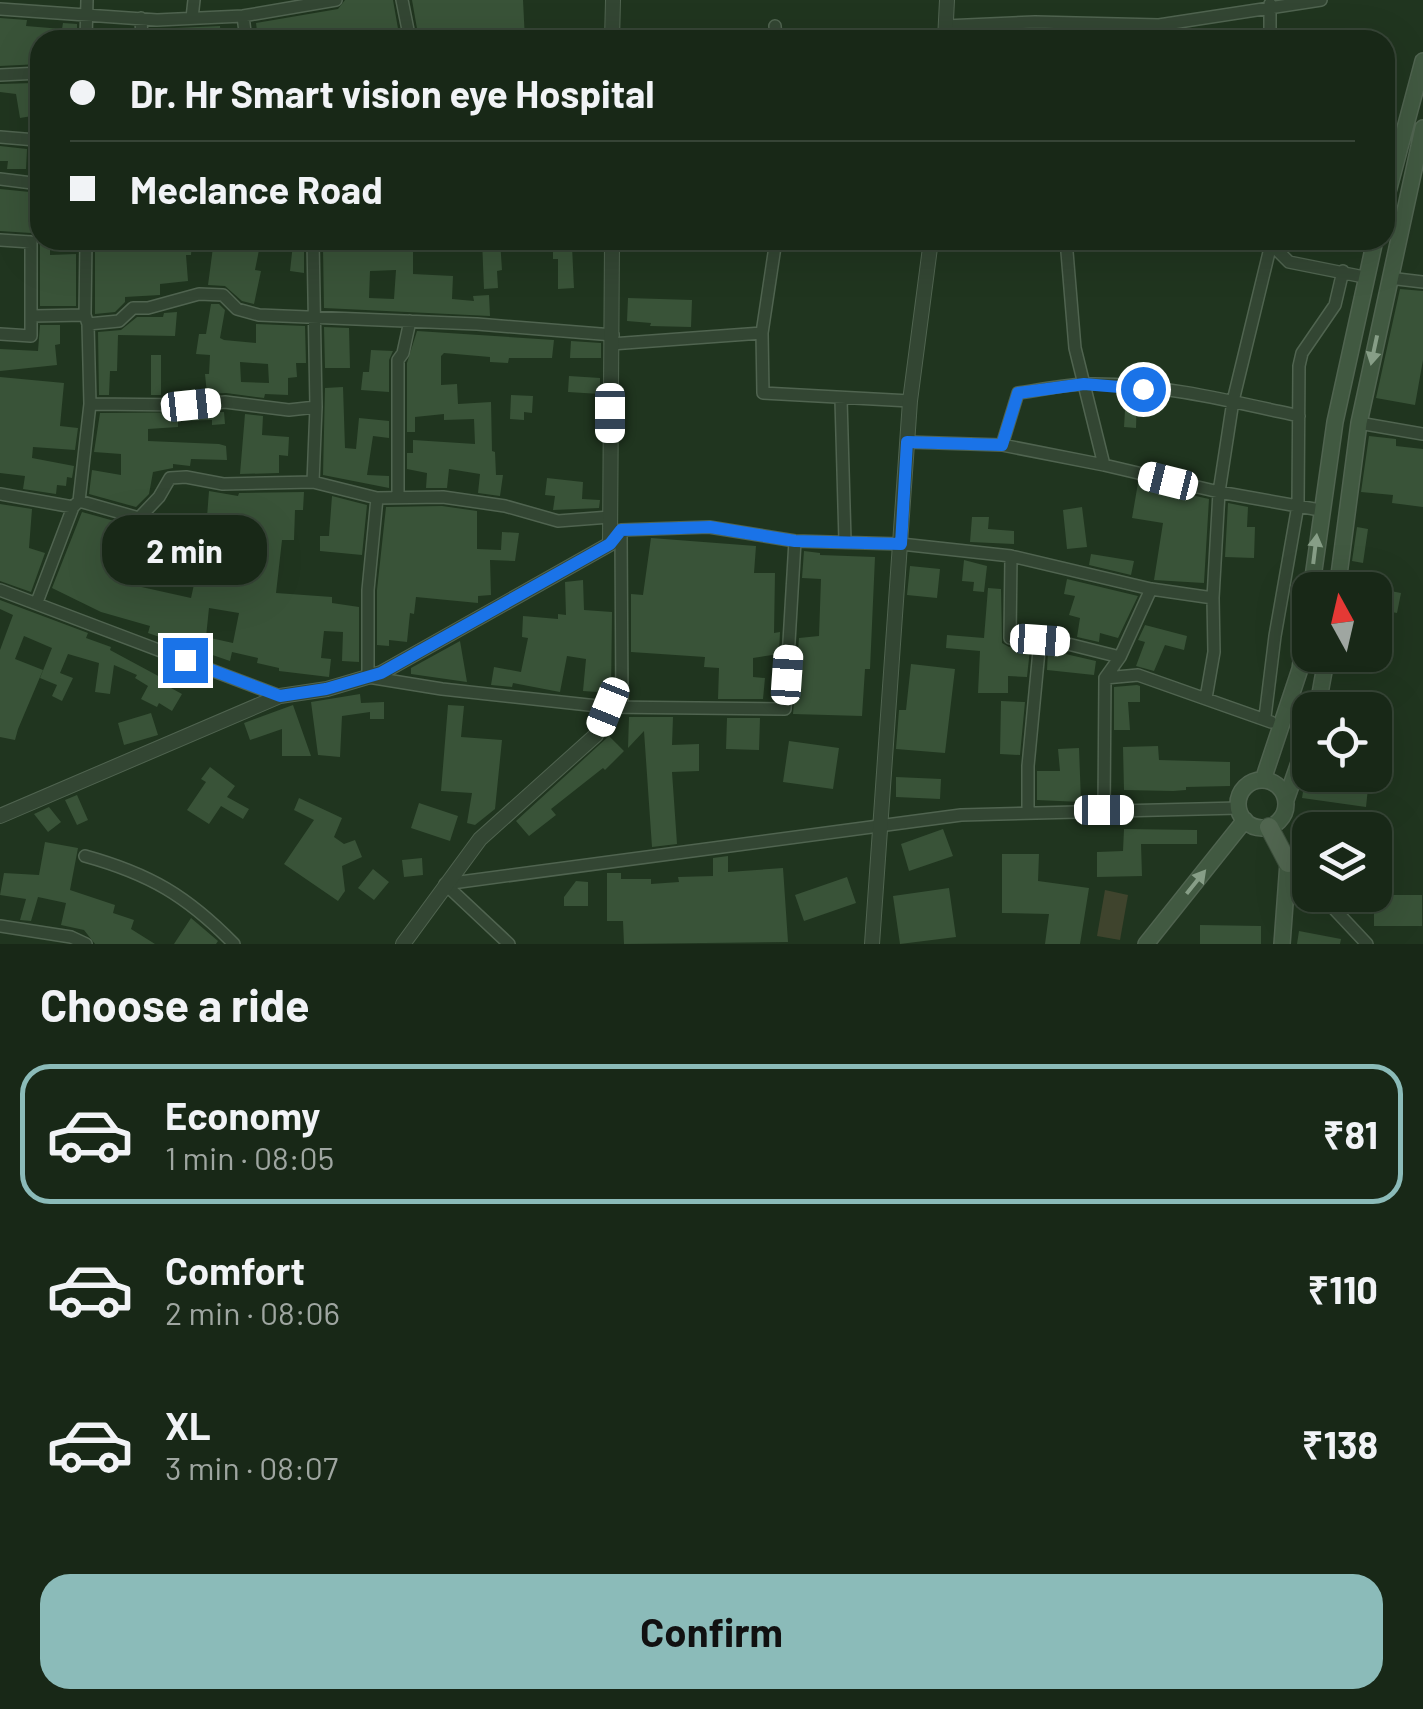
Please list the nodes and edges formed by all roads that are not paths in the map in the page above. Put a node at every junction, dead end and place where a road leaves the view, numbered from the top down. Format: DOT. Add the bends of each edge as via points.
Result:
graph roads {
  1 [pos="194,0"];
  2 [pos="336,0"];
  3 [pos="402,0"];
  4 [pos="612,0"];
  5 [pos="947,0"];
  6 [pos="1321,0"];
  7 [pos="1270,4"];
  8 [pos="86,7"];
  9 [pos="0,8"];
  10 [pos="243,16"];
  11 [pos="141,18"];
  12 [pos="192,18"];
  13 [pos="142,30"];
  14 [pos="245,30"];
  15 [pos="408,30"];
  16 [pos="612,30"];
  17 [pos="945,30"];
  18 [pos="970,30"];
  19 [pos="1270,30"];
  20 [pos="1423,62"];
  21 [pos="30,73"];
  22 [pos="0,74"];
  23 [pos="1423,128"];
  24 [pos="0,137"];
  25 [pos="30,140"];
  26 [pos="1395,166"];
  27 [pos="0,179"];
  28 [pos="30,183"];
  29 [pos="0,240"];
  30 [pos="30,242"];
  31 [pos="31,250"];
  32 [pos="86,250"];
  33 [pos="314,250"];
  34 [pos="612,250"];
  35 [pos="774,250"];
  36 [pos="930,250"];
  37 [pos="1067,250"];
  38 [pos="1269,250"];
  39 [pos="1278,250"];
  40 [pos="1371,250"];
  41 [pos="1343,271"];
  42 [pos="1364,277"];
  43 [pos="1389,278"];
  44 [pos="1423,282"];
  45 [pos="32,316"];
  46 [pos="316,316"];
  47 [pos="86,319"];
  48 [pos="410,321"];
  49 [pos="762,332"];
  50 [pos="0,334"];
  51 [pos="612,340"];
  52 [pos="1084,384"];
  53 [pos="841,400"];
  54 [pos="910,401"];
  55 [pos="1233,402"];
  56 [pos="90,404"];
  57 [pos="316,407"];
  58 [pos="1299,416"];
  59 [pos="1358,422"];
  60 [pos="1423,434"];
  61 [pos="907,442"];
  62 [pos="1002,445"];
  63 [pos="1104,465"];
  64 [pos="313,482"];
  65 [pos="1218,492"];
  66 [pos="0,494"];
  67 [pos="398,497"];
  68 [pos="376,498"];
  69 [pos="76,504"];
  70 [pos="1298,505"];
  71 [pos="1320,510"];
  72 [pos="610,517"];
  73 [pos="621,530"];
  74 [pos="845,540"];
  75 [pos="795,541"];
  76 [pos="610,544"];
  77 [pos="901,544"];
  78 [pos="1011,556"];
  79 [pos="1339,572"];
  80 [pos="1151,589"];
  81 [pos="0,590"];
  82 [pos="1213,598"];
  83 [pos="37,602"];
  84 [pos="1040,640"];
  85 [pos="1120,657"];
  86 [pos="368,676"];
  87 [pos="1105,678"];
  88 [pos="280,696"];
  89 [pos="1206,698"];
  90 [pos="615,707"];
  91 [pos="1266,718"];
  92 [pos="1282,730"];
  93 [pos="1264,780"];
  94 [pos="1292,783"];
  95 [pos="1286,800"];
  96 [pos="1104,810"];
  97 [pos="3,811"];
  98 [pos="1028,813"];
  99 [pos="1242,814"];
  100 [pos="879,824"];
  101 [pos="1268,827"];
  102 [pos="85,856"];
  103 [pos="1288,863"];
  104 [pos="1292,867"];
  105 [pos="445,884"];
  106 [pos="1336,912"];
  107 [pos="0,926"];
  108 [pos="86,944"];
  109 [pos="234,944"];
  110 [pos="403,944"];
  111 [pos="509,944"];
  112 [pos="872,944"];
  113 [pos="1146,944"];
  114 [pos="1282,944"];
  115 [pos="1367,944"];
  1 -- 12 [label="street"];
  2 -- 10 [label="street"];
  3 -- 15 [label="street"];
  4 -- 16 [label="street"];
  5 -- 17 [label="street"];
  6 -- 7 [label="street"];
  7 -- 18 [label="street" via="1160,25 1035,22"];
  7 -- 19 [label="street"];
  8 -- 9 [label="street"];
  8 -- 11 [label="street"];
  10 -- 12 [label="street"];
  10 -- 14 [label="street"];
  11 -- 12 [label="street"];
  11 -- 13 [label="street"];
  20 -- 26 [label="main road"];
  21 -- 22 [label="street"];
  23 -- 43 [label="main road"];
  24 -- 25 [label="street"];
  27 -- 28 [label="street"];
  29 -- 30 [label="street"];
  31 -- 45 [label="street"];
  32 -- 47 [label="street"];
  33 -- 46 [label="street"];
  34 -- 51 [label="street"];
  35 -- 49 [label="street"];
  36 -- 54 [label="street"];
  37 -- 52 [label="street"];
  38 -- 55 [label="street"];
  39 -- 41 [label="street" via="1288,262"];
  40 -- 42 [label="main road"];
  41 -- 42 [label="street"];
  41 -- 58 [label="street" via="1335,306 1302,353"];
  42 -- 71 [label="main road"];
  43 -- 44 [label="street"];
  43 -- 59 [label="main road, one-way"];
  45 -- 47 [label="street"];
  45 -- 50 [label="street" via="30,336"];
  46 -- 47 [label="street" via="259,315 222,294 199,294 134,308 119,322"];
  46 -- 48 [label="street"];
  46 -- 57 [label="street"];
  47 -- 56 [label="street"];
  48 -- 51 [label="street"];
  48 -- 67 [label="street" via="398,360"];
  49 -- 51 [label="street"];
  49 -- 53 [label="street" via="763,394"];
  51 -- 72 [label="street"];
  52 -- 55 [label="street"];
  52 -- 62 [label="street" via="1018,393"];
  52 -- 63 [label="street"];
  53 -- 54 [label="street"];
  53 -- 74 [label="street"];
  54 -- 61 [label="street"];
  55 -- 58 [label="street"];
  55 -- 65 [label="street"];
  56 -- 57 [label="street"];
  56 -- 69 [label="street"];
  57 -- 64 [label="street"];
  58 -- 70 [label="street"];
  59 -- 60 [label="street"];
  59 -- 79 [label="main road"];
  61 -- 62 [label="street"];
  61 -- 77 [label="street"];
  62 -- 63 [label="street"];
  63 -- 65 [label="street"];
  64 -- 68 [label="street"];
  64 -- 69 [label="street" via="170,478 139,518"];
  65 -- 70 [label="street"];
  65 -- 82 [label="street"];
  66 -- 69 [label="street"];
  67 -- 68 [label="street"];
  67 -- 72 [label="street" via="474,501 558,521"];
  68 -- 86 [label="street"];
  69 -- 83 [label="street"];
  70 -- 71 [label="street"];
  70 -- 91 [label="street"];
  92 -- 71 [label="main road, one-way" via="1300,669"];
  72 -- 76 [label="street"];
  73 -- 75 [label="street" via="710,527"];
  73 -- 76 [label="street"];
  73 -- 90 [label="street"];
  74 -- 75 [label="street"];
  74 -- 77 [label="street"];
  75 -- 90 [label="street" via="785,708"];
  76 -- 86 [label="street"];
  77 -- 78 [label="street"];
  77 -- 100 [label="street"];
  78 -- 80 [label="street"];
  78 -- 84 [label="street" via="1010,638"];
  80 -- 82 [label="street"];
  80 -- 85 [label="street"];
  81 -- 83 [label="street"];
  82 -- 89 [label="street"];
  83 -- 88 [label="street"];
  84 -- 85 [label="street"];
  84 -- 98 [label="street"];
  85 -- 87 [label="street"];
  86 -- 88 [label="street"];
  86 -- 90 [label="street"];
  87 -- 89 [label="street" via="1138,675"];
  87 -- 96 [label="street"];
  88 -- 97 [label="street"];
  89 -- 91 [label="street"];
  90 -- 105 [label="street" via="596,735 480,838"];
  91 -- 92 [label="street"];
  92 -- 93 [label="main road"];
  93 -- 95 [label="main road"];
  93 -- 99 [label="main road" via="1244,788"];
  94 -- 95 [label="main road"];
  95 -- 101 [label="main road" via="1280,820"];
  96 -- 98 [label="street"];
  96 -- 99 [label="street"];
  98 -- 100 [label="street"];
  99 -- 101 [label="main road" via="1252,825"];
  113 -- 99 [label="main road, one-way"];
  100 -- 105 [label="street"];
  100 -- 112 [label="street"];
  101 -- 103 [label="main road"];
  102 -- 109 [label="street" via="167,887"];
  103 -- 104 [label="street"];
  103 -- 114 [label="main road"];
  105 -- 110 [label="street"];
  105 -- 111 [label="street"];
  106 -- 115 [label="street"];
  107 -- 108 [label="street"];
}
